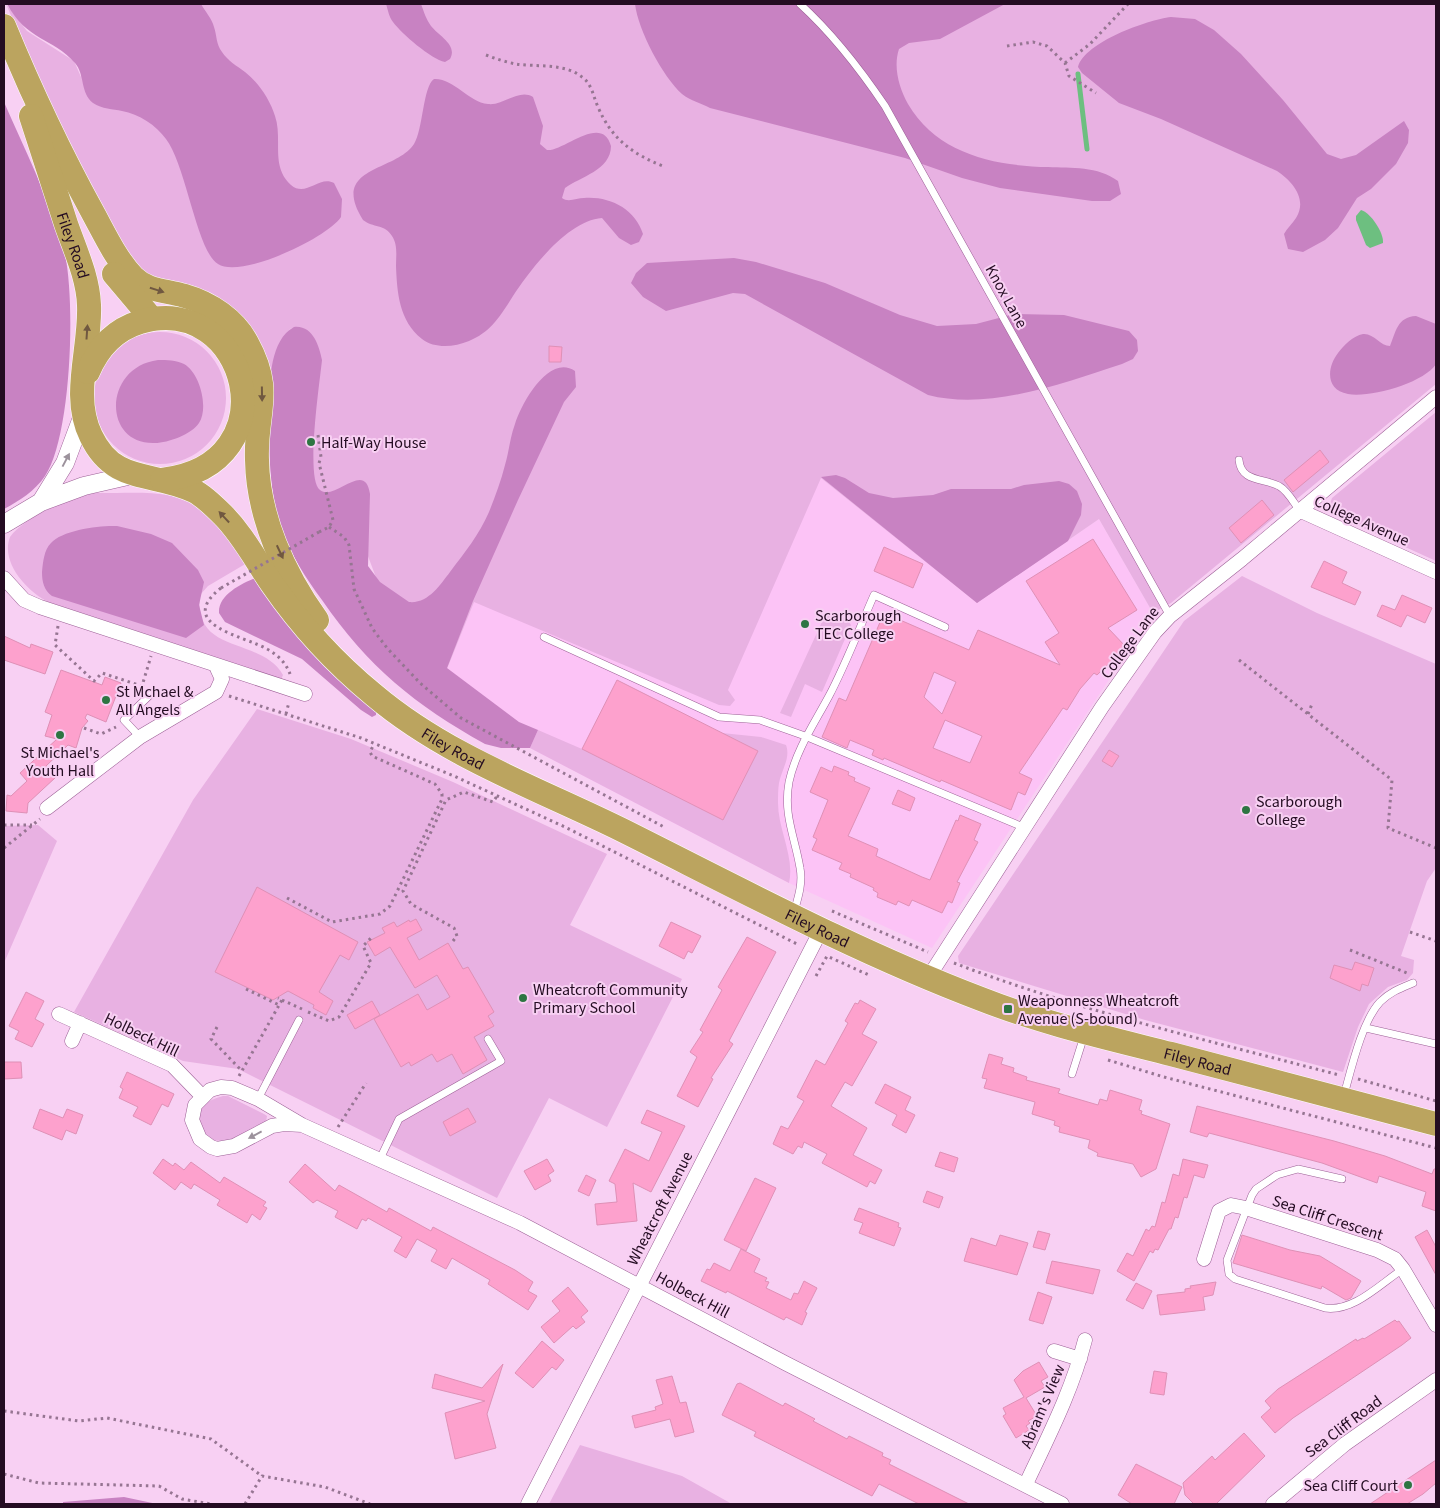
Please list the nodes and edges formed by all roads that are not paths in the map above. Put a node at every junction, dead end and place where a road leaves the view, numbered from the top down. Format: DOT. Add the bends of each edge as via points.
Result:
graph roads {
  1 [pos="800,4"];
  2 [pos="4,26"];
  3 [pos="4,53"];
  4 [pos="30,116"];
  5 [pos="152,319"];
  6 [pos="84,380"];
  7 [pos="1436,397"];
  8 [pos="83,415"];
  9 [pos="242,419"];
  10 [pos="1239,460"];
  11 [pos="132,475"];
  12 [pos="161,480"];
  13 [pos="41,502"];
  14 [pos="1301,511"];
  15 [pos="4,524"];
  16 [pos="1436,572"];
  17 [pos="4,580"];
  18 [pos="273,584"];
  19 [pos="1170,616"];
  20 [pos="945,627"];
  21 [pos="544,637"];
  22 [pos="216,666"];
  23 [pos="153,692"];
  24 [pos="305,694"];
  25 [pos="805,736"];
  26 [pos="140,737"];
  27 [pos="47,808"];
  28 [pos="618,828"];
  29 [pos="1023,828"];
  30 [pos="796,906"];
  31 [pos="822,928"];
  32 [pos="928,978"];
  33 [pos="1414,980"];
  34 [pos="59,1014"];
  35 [pos="299,1020"];
  36 [pos="80,1024"];
  37 [pos="1366,1028"];
  38 [pos="1085,1032"];
  39 [pos="488,1039"];
  40 [pos="72,1042"];
  41 [pos="1436,1044"];
  42 [pos="1072,1074"];
  43 [pos="1346,1088"];
  44 [pos="202,1096"];
  45 [pos="258,1099"];
  46 [pos="1436,1124"];
  47 [pos="302,1125"];
  48 [pos="379,1161"];
  49 [pos="1342,1179"];
  50 [pos="1246,1208"];
  51 [pos="1204,1259"];
  52 [pos="1403,1269"];
  53 [pos="640,1285"];
  54 [pos="1436,1325"];
  55 [pos="1085,1340"];
  56 [pos="1054,1351"];
  57 [pos="1080,1359"];
  58 [pos="1436,1380"];
  59 [pos="1026,1484"];
  60 [pos="528,1504"];
  61 [pos="1062,1504"];
  62 [pos="1273,1504"];
  1 -- 19 [label="lane, Knox Lane" via="821,23 859,68 885,106"];
  2 -- 28 [label="highway, one-way" via="80,189 122,264 135,278 156,291 185,296 212,307 229,320 246,340 257,362 263,389 256,459 265,521 297,589 327,634 396,702 447,732 570,794"];
  3 -- 4 [label="highway, Filey Road"];
  4 -- 5 [label="highway, Filey Road" via="112,271"];
  6 -- 4 [label="highway, Filey Road, one-way" via="89,304 84,275"];
  5 -- 6 [label="highway, Filey Road" via="128,326 107,340 95,355"];
  5 -- 9 [label="highway, Filey Road" via="194,324 214,336 229,352 240,372 244,397"];
  6 -- 8 [label="highway, Filey Road"];
  7 -- 14 [label="street, College Lane"];
  8 -- 11 [label="highway, Filey Road" via="90,436 105,459"];
  13 -- 8 [label="street, Filey Road, one-way" via="65,463"];
  9 -- 12 [label="highway, Filey Road" via="234,439 220,457 202,470"];
  9 -- 18 [label="highway, Filey Road" via="241,476 247,507"];
  10 -- 14 [label="lane" via="1244,474 1278,486"];
  11 -- 12 [label="highway, Filey Road"];
  11 -- 13 [label="street, Filey Road" via="84,486"];
  18 -- 12 [label="highway, Filey Road, one-way" via="222,514 196,492"];
  13 -- 15 [label="street, Filey Road"];
  14 -- 16 [label="street, College Avenue"];
  14 -- 19 [label="street, College Lane"];
  17 -- 22 [label="street" via="24,600"];
  18 -- 28 [label="highway, Filey Road" via="298,620 328,654 402,718 487,765"];
  19 -- 29 [label="street, College Lane" via="1102,707"];
  20 -- 25 [label="lane" via="874,595 830,695"];
  21 -- 25 [label="lane" via="719,716 760,720"];
  22 -- 24 [label="street"];
  22 -- 26 [label="street" via="222,679 216,692"];
  23 -- 26 [label="lane" via="124,720"];
  25 -- 29 [label="lane"];
  25 -- 30 [label="lane" via="790,781 787,803 790,832 801,869"];
  26 -- 27 [label="street"];
  28 -- 30 [label="highway, Filey Road"];
  29 -- 32 [label="street, College Lane"];
  30 -- 31 [label="highway, Filey Road"];
  31 -- 32 [label="highway, Filey Road"];
  31 -- 53 [label="street, Wheatcroft Avenue"];
  32 -- 38 [label="highway, Filey Road" via="985,1001"];
  33 -- 37 [label="lane" via="1378,1004"];
  34 -- 36 [label="street, Holbeck Hill"];
  35 -- 45 [label="lane"];
  36 -- 40 [label="street"];
  36 -- 44 [label="street, Holbeck Hill" via="172,1065"];
  37 -- 41 [label="lane"];
  37 -- 43 [label="lane"];
  38 -- 42 [label="lane"];
  38 -- 43 [label="highway, Filey Road"];
  39 -- 48 [label="lane" via="501,1061 399,1119"];
  43 -- 46 [label="highway, Filey Road"];
  44 -- 45 [label="street, Holbeck Hill" via="221,1087"];
  47 -- 44 [label="street, Holbeck Hill, one-way" via="272,1126 226,1149 210,1147 200,1139 192,1120 195,1105"];
  45 -- 47 [label="street, Holbeck Hill"];
  47 -- 48 [label="street, Holbeck Hill"];
  48 -- 53 [label="street, Holbeck Hill" via="520,1223"];
  49 -- 50 [label="lane" via="1306,1169 1290,1170 1260,1185"];
  50 -- 51 [label="street, Sea Cliff Crescent" via="1231,1205 1219,1211"];
  50 -- 52 [label="street, Sea Cliff Crescent" via="1377,1250 1395,1259"];
  50 -- 52 [label="lane" via="1227,1260 1229,1274 1235,1279 1335,1310 1350,1305"];
  52 -- 54 [label="street, Sea Cliff Crescent"];
  53 -- 59 [label="street, Holbeck Hill" via="785,1363"];
  53 -- 60 [label="street, Wheatcroft Avenue"];
  55 -- 57 [label="street, Abram's View"];
  56 -- 57 [label="street"];
  57 -- 59 [label="street, Abram's View" via="1061,1411"];
  58 -- 62 [label="street, Sea Cliff Road" via="1345,1444"];
  59 -- 61 [label="street, Holbeck Hill"];
}
